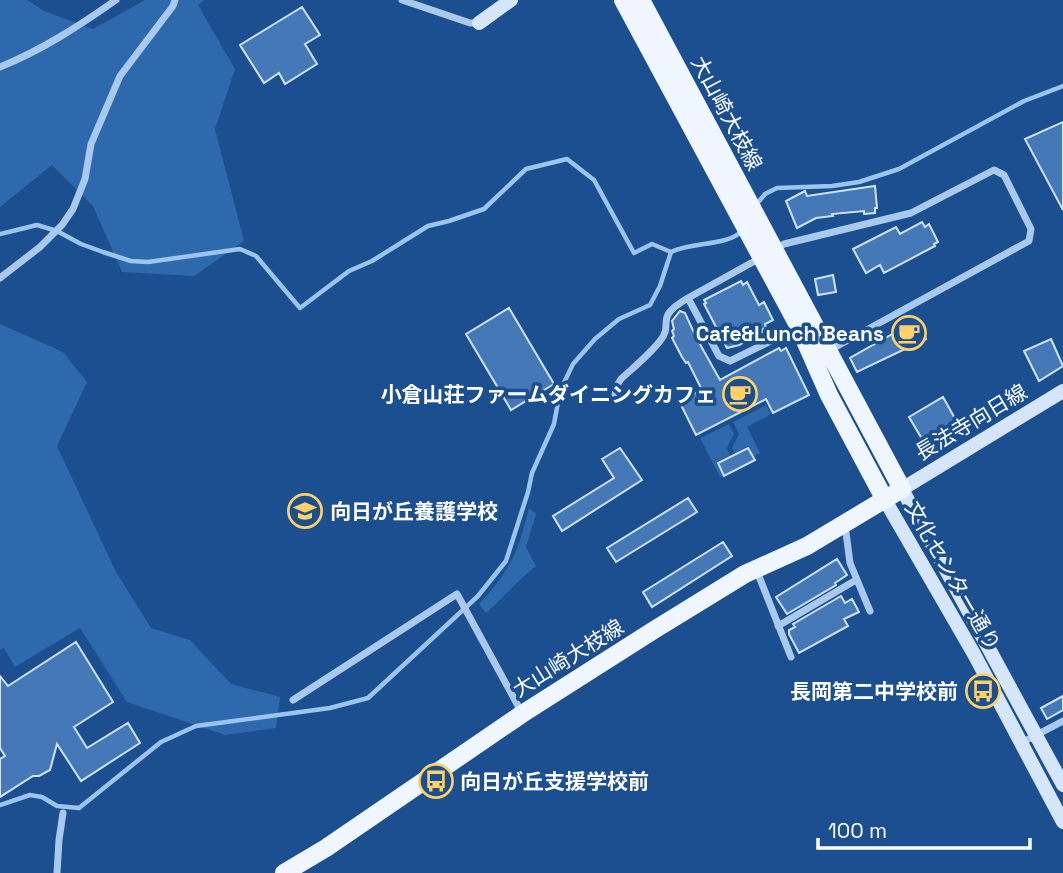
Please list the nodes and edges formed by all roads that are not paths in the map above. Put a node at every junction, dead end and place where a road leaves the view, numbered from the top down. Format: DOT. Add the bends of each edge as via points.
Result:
graph roads {
  1 [pos="116,0"];
  2 [pos="175,0"];
  3 [pos="402,0"];
  4 [pos="511,0"];
  5 [pos="622,0"];
  6 [pos="641,0"];
  7 [pos="479,23"];
  8 [pos="0,67"];
  9 [pos="768,253"];
  10 [pos="0,278"];
  11 [pos="688,298"];
  12 [pos="799,327"];
  13 [pos="821,355"];
  14 [pos="1063,391"];
  15 [pos="615,396"];
  16 [pos="902,489"];
  17 [pos="885,500"];
  18 [pos="845,524"];
  19 [pos="755,569"];
  20 [pos="856,580"];
  21 [pos="870,611"];
  22 [pos="778,626"];
  23 [pos="791,657"];
  24 [pos="293,700"];
  25 [pos="522,714"];
  26 [pos="1063,721"];
  27 [pos="1036,735"];
  28 [pos="1021,743"];
  29 [pos="1063,785"];
  30 [pos="63,813"];
  31 [pos="1063,822"];
  32 [pos="57,873"];
  33 [pos="284,873"];
  1 -- 8 [label="street" via="78,27"];
  2 -- 10 [label="street" via="120,76 91,144 85,179 73,209 40,247"];
  3 -- 7 [label="street"];
  4 -- 7 [label="street"];
  5 -- 9 [label="main road, 大山崎大枝線"];
  6 -- 9 [label="main road, 大山崎大枝線"];
  9 -- 11 [label="street"];
  9 -- 12 [label="main road, 大山崎大枝線"];
  9 -- 13 [label="main road, 大山崎大枝線"];
  9 -- 13 [label="street" via="784,244 911,214 995,170 1004,175 1031,229 1029,241"];
  11 -- 12 [label="street" via="719,356 730,361"];
  11 -- 15 [label="street" via="667,313 663,339 621,379"];
  12 -- 13 [label="main road, 大山崎大枝線"];
  13 -- 16 [label="main road, 大山崎大枝線"];
  13 -- 17 [label="main road, 大山崎大枝線" via="829,395"];
  14 -- 16 [label="street, 長法寺向日線"];
  16 -- 17 [label="main road, 大山崎大枝線"];
  16 -- 27 [label="street, 文化センター通り"];
  17 -- 18 [label="main road, 大山崎大枝線"];
  17 -- 28 [label="street, 文化センター通り"];
  18 -- 19 [label="main road, 大山崎大枝線"];
  18 -- 20 [label="street"];
  19 -- 22 [label="street"];
  19 -- 25 [label="main road, 大山崎大枝線"];
  20 -- 21 [label="street"];
  20 -- 22 [label="street"];
  22 -- 23 [label="street"];
  24 -- 25 [label="street" via="457,594"];
  25 -- 33 [label="main road, 大山崎大枝線"];
  26 -- 27 [label="street"];
  27 -- 28 [label="street"];
  27 -- 29 [label="street, 文化センター通り"];
  28 -- 31 [label="street, 文化センター通り"];
  30 -- 32 [label="street"];
}
